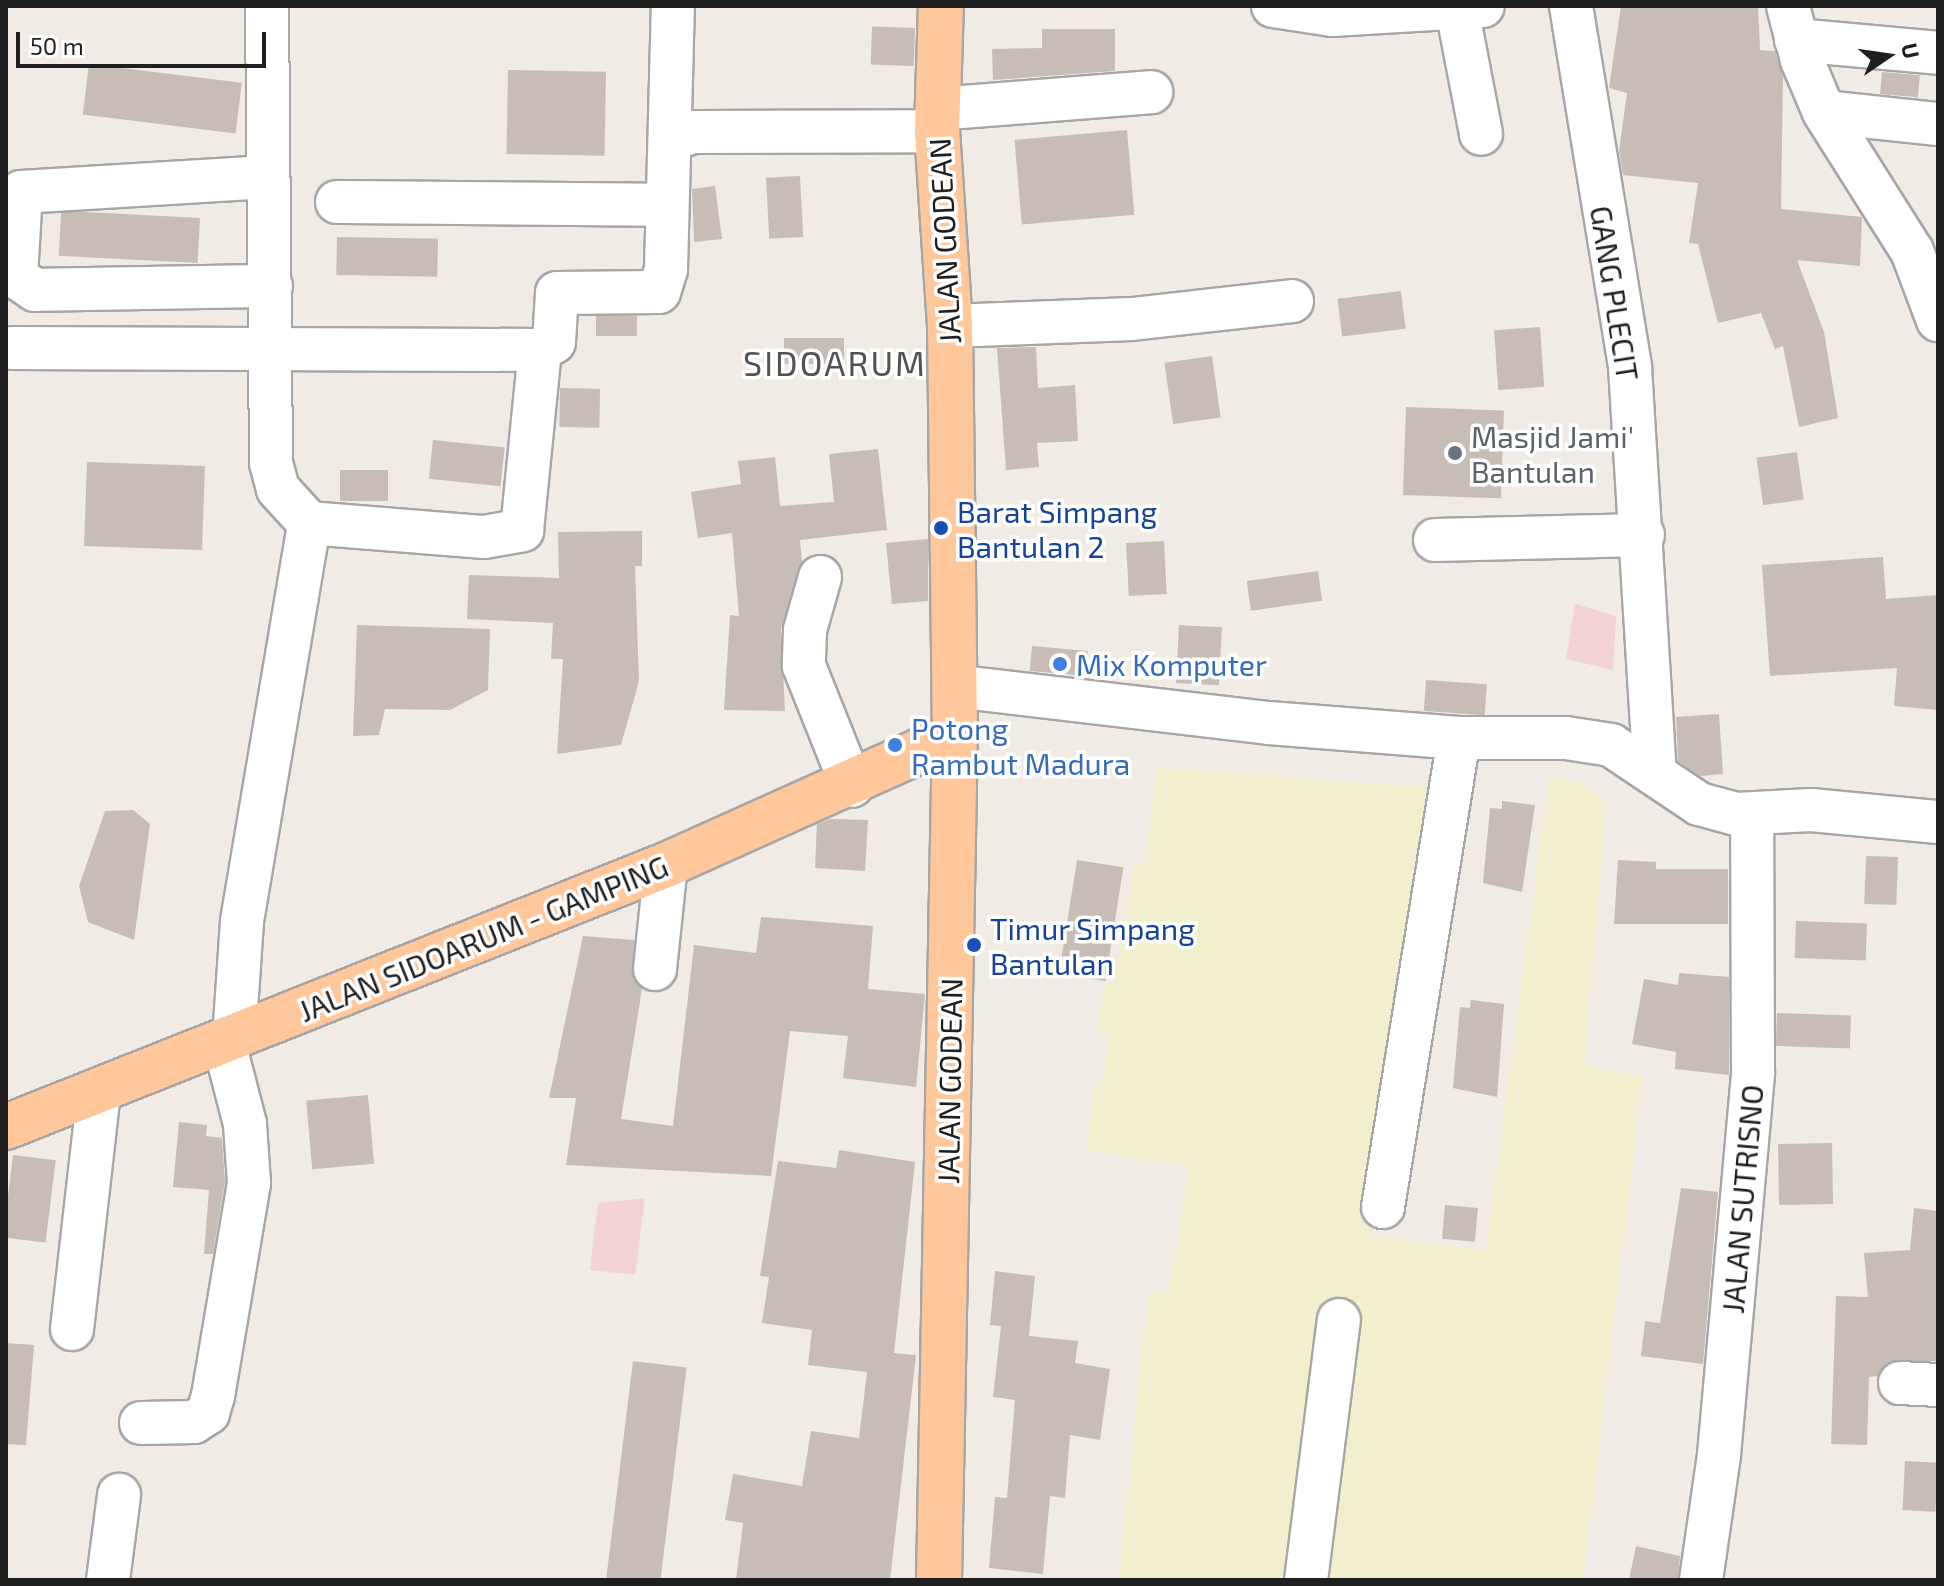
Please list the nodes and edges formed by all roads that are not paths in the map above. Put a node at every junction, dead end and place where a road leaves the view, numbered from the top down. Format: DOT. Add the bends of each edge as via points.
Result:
graph roads {
  1 [pos="267,6"];
  2 [pos="673,6"];
  3 [pos="941,6"];
  4 [pos="1273,6"];
  5 [pos="1571,6"];
  6 [pos="1470,7"];
  7 [pos="1332,11"];
  8 [pos="1792,23"];
  9 [pos="1938,53"];
  10 [pos="1151,92"];
  11 [pos="1824,112"];
  12 [pos="937,120"];
  13 [pos="1938,124"];
  14 [pos="1481,134"];
  15 [pos="671,139"];
  16 [pos="267,177"];
  17 [pos="337,202"];
  18 [pos="666,205"];
  19 [pos="1896,226"];
  20 [pos="1938,230"];
  21 [pos="271,286"];
  22 [pos="1292,301"];
  23 [pos="1938,320"];
  24 [pos="950,326"];
  25 [pos="274,346"];
  26 [pos="11,348"];
  27 [pos="540,350"];
  28 [pos="309,523"];
  29 [pos="1643,535"];
  30 [pos="1435,540"];
  31 [pos="820,577"];
  32 [pos="954,686"];
  33 [pos="955,735"];
  34 [pos="1459,738"];
  35 [pos="1655,773"];
  36 [pos="852,786"];
  37 [pos="1752,817"];
  38 [pos="1938,822"];
  39 [pos="666,865"];
  40 [pos="655,969"];
  41 [pos="229,1041"];
  42 [pos="99,1092"];
  43 [pos="6,1127"];
  44 [pos="1383,1207"];
  45 [pos="1339,1320"];
  46 [pos="72,1329"];
  47 [pos="141,1423"];
  48 [pos="119,1495"];
  49 [pos="108,1580"];
  50 [pos="939,1580"];
  51 [pos="1306,1580"];
  52 [pos="1701,1580"];
  1 -- 16 [label="street"];
  2 -- 15 [label="street"];
  3 -- 12 [label="main road, JALAN GODEAN"];
  4 -- 7 [label="street"];
  5 -- 29 [label="street, GANG PLECIT" via="1630,367"];
  6 -- 7 [label="street"];
  6 -- 14 [label="street"];
  8 -- 9 [label="street"];
  8 -- 11 [label="street"];
  10 -- 12 [label="street"];
  11 -- 13 [label="street"];
  11 -- 19 [label="street"];
  12 -- 15 [label="street" via="694,132"];
  12 -- 24 [label="main road, JALAN GODEAN"];
  15 -- 18 [label="street"];
  16 -- 21 [label="street"];
  16 -- 21 [label="street" via="21,192 16,277 35,290"];
  17 -- 18 [label="street"];
  18 -- 27 [label="street" via="664,288 652,296 557,293 554,342"];
  19 -- 20 [label="street"];
  19 -- 23 [label="street"];
  21 -- 25 [label="street"];
  22 -- 24 [label="street" via="1132,319"];
  24 -- 32 [label="main road, JALAN GODEAN"];
  25 -- 26 [label="street"];
  25 -- 27 [label="street"];
  25 -- 28 [label="street" via="271,463 278,489 302,508"];
  27 -- 28 [label="street" via="522,530 484,537"];
  28 -- 41 [label="street" via="242,921"];
  29 -- 30 [label="street"];
  29 -- 35 [label="street, GANG PLECIT"];
  31 -- 36 [label="street" via="805,630 804,666"];
  32 -- 33 [label="main road, JALAN GODEAN"];
  32 -- 34 [label="street"];
  33 -- 36 [label="main road, JALAN SIDOARUM - GAMPING"];
  33 -- 50 [label="main road, JALAN GODEAN"];
  34 -- 35 [label="street" via="1596,743"];
  34 -- 44 [label="street"];
  35 -- 37 [label="street" via="1699,804"];
  36 -- 39 [label="main road, JALAN SIDOARUM - GAMPING"];
  37 -- 38 [label="street" via="1811,810"];
  37 -- 52 [label="street, JALAN SUTRISNO" via="1753,1072 1719,1455"];
  39 -- 40 [label="street"];
  39 -- 41 [label="main road, JALAN SIDOARUM - GAMPING"];
  41 -- 42 [label="main road, JALAN SIDOARUM - GAMPING"];
  41 -- 47 [label="street" via="245,1124 249,1183 213,1396 208,1413 194,1422"];
  42 -- 43 [label="main road, JALAN SIDOARUM - GAMPING"];
  42 -- 46 [label="street"];
  45 -- 51 [label="street"];
  48 -- 49 [label="street"];
}
